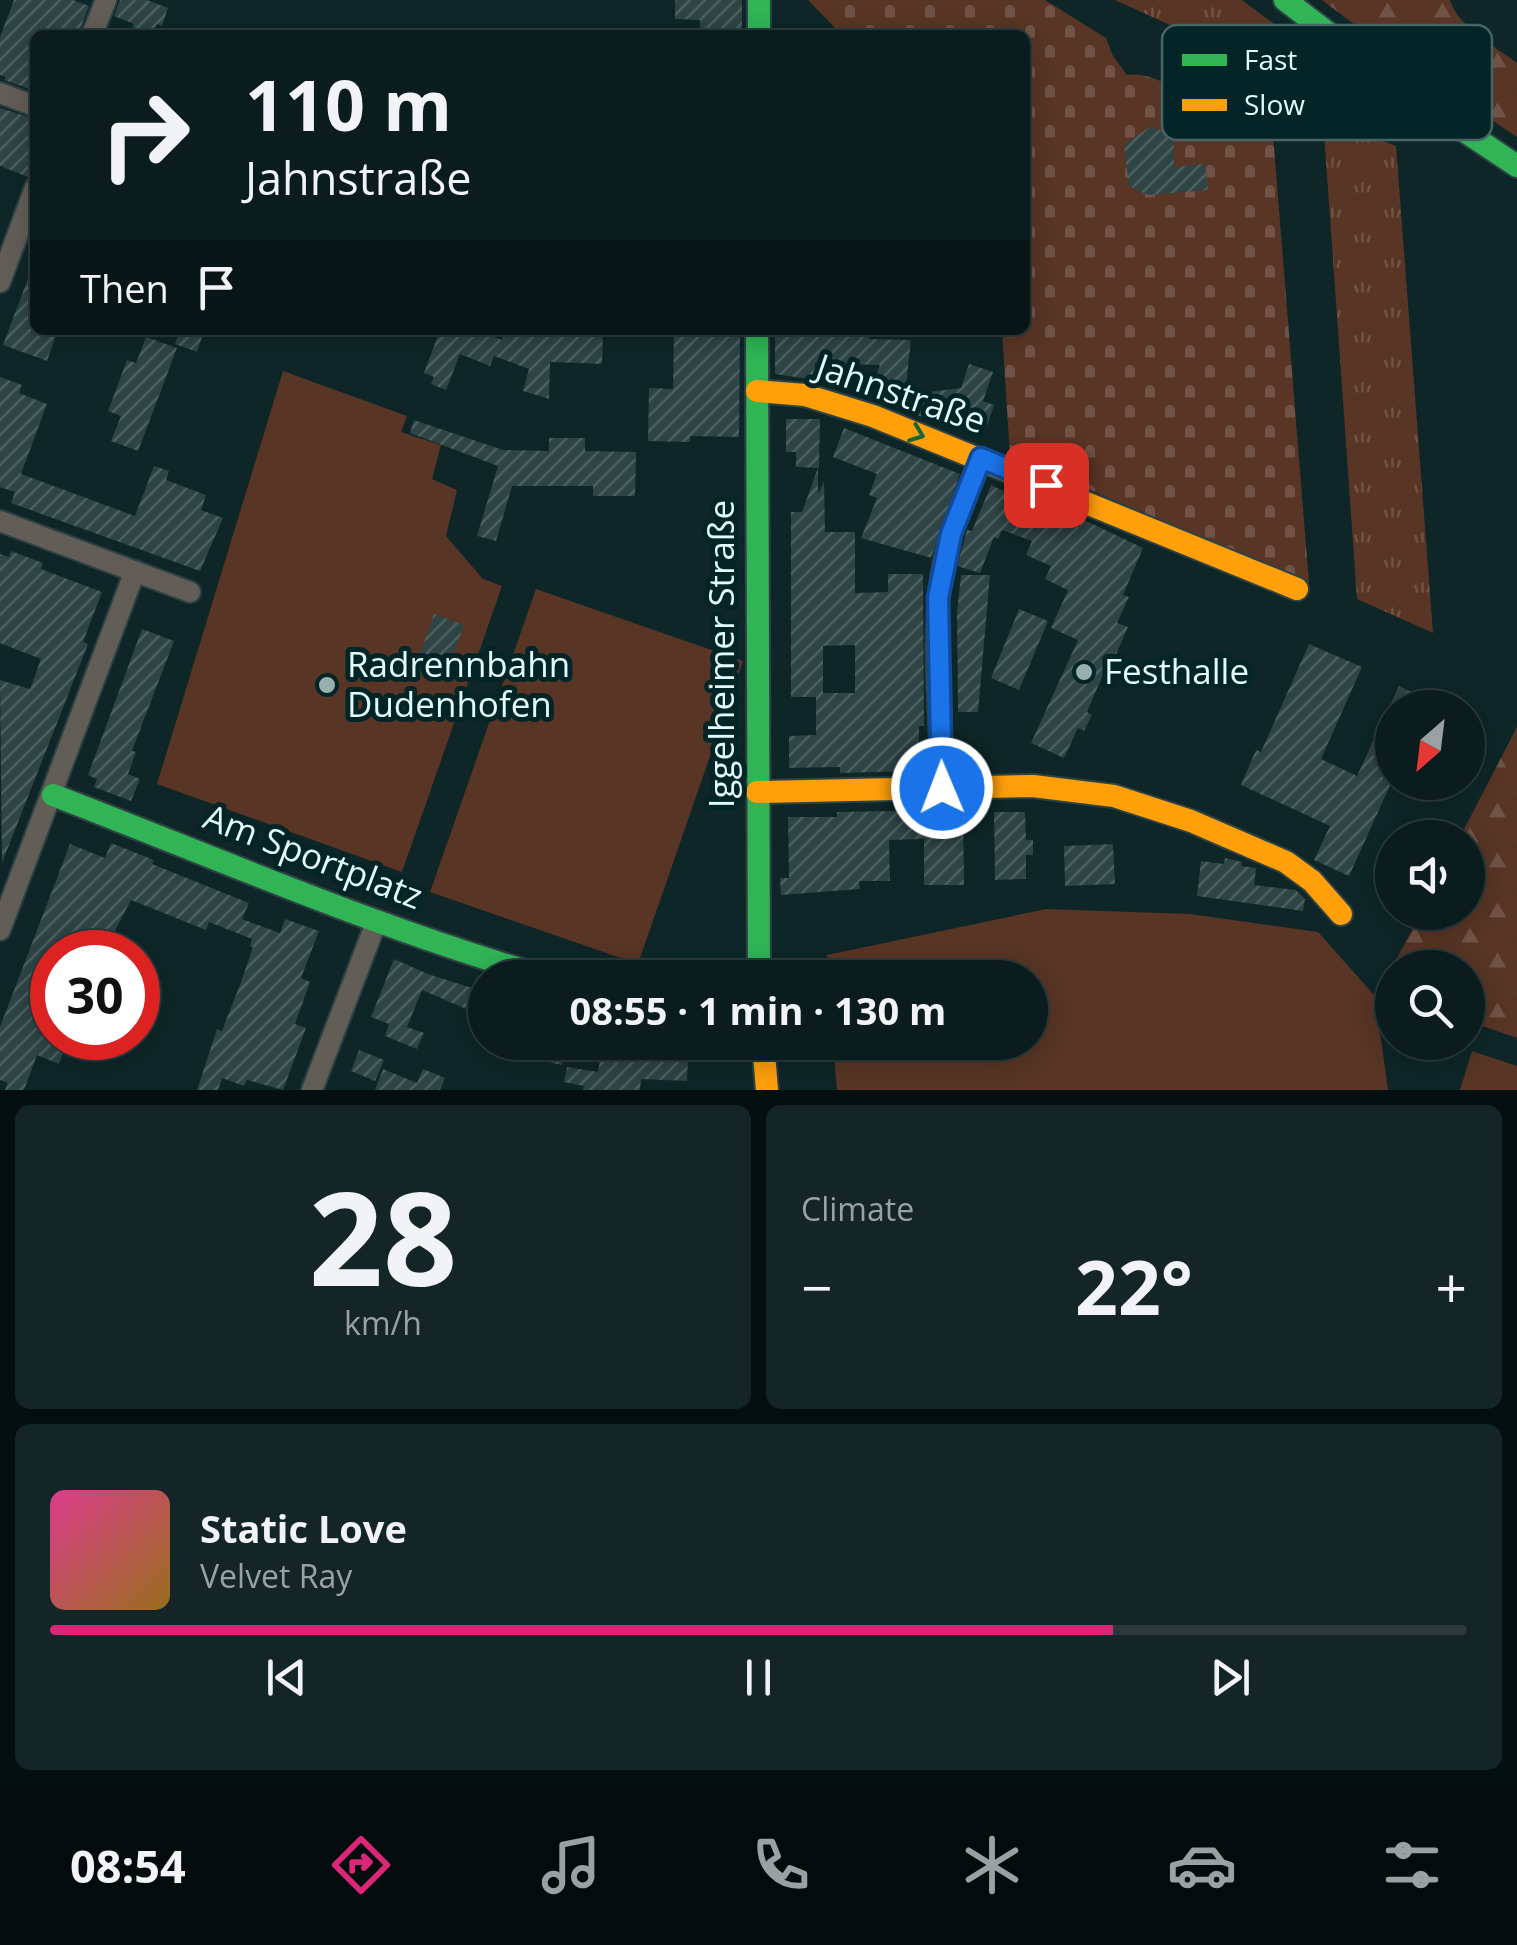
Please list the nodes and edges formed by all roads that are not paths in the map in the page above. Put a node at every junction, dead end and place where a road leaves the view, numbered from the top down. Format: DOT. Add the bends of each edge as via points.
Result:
graph roads {
  1 [pos="106,0"];
  2 [pos="759,0"];
  3 [pos="1284,0"];
  4 [pos="1317,25"];
  5 [pos="94,30"];
  6 [pos="758,30"];
  7 [pos="0,93"];
  8 [pos="30,104"];
  9 [pos="1478,140"];
  10 [pos="1517,166"];
  11 [pos="30,201"];
  12 [pos="0,282"];
  13 [pos="757,335"];
  14 [pos="757,392"];
  15 [pos="981,458"];
  16 [pos="0,521"];
  17 [pos="135,571"];
  18 [pos="1297,588"];
  19 [pos="190,592"];
  20 [pos="942,788"];
  21 [pos="757,792"];
  22 [pos="53,796"];
  23 [pos="1342,914"];
  24 [pos="377,920"];
  25 [pos="0,930"];
  26 [pos="488,960"];
  27 [pos="760,960"];
  28 [pos="764,1060"];
  29 [pos="312,1090"];
  30 [pos="767,1090"];
  1 -- 5 [label="street"];
  2 -- 6 [label="street"];
  3 -- 4 [label="street"];
  7 -- 8 [label="street"];
  9 -- 10 [label="street"];
  11 -- 12 [label="street"];
  13 -- 14 [label="street, Iggelheimer Straße"];
  14 -- 15 [label="street, Jahnstraße, one-way" via="814,396"];
  14 -- 21 [label="street, Iggelheimer Straße"];
  15 -- 18 [label="street, Jahnstraße"];
  15 -- 20 [label="street" via="951,534 938,598"];
  16 -- 17 [label="street"];
  17 -- 19 [label="street"];
  17 -- 22 [label="street"];
  20 -- 21 [label="street"];
  20 -- 23 [label="street" via="1072,787 1147,805 1293,866"];
  21 -- 27 [label="street, Iggelheimer Straße"];
  22 -- 24 [label="street, Am Sportplatz"];
  22 -- 25 [label="street"];
  24 -- 26 [label="street, Am Sportplatz"];
  24 -- 29 [label="street"];
  28 -- 30 [label="street"];
}
